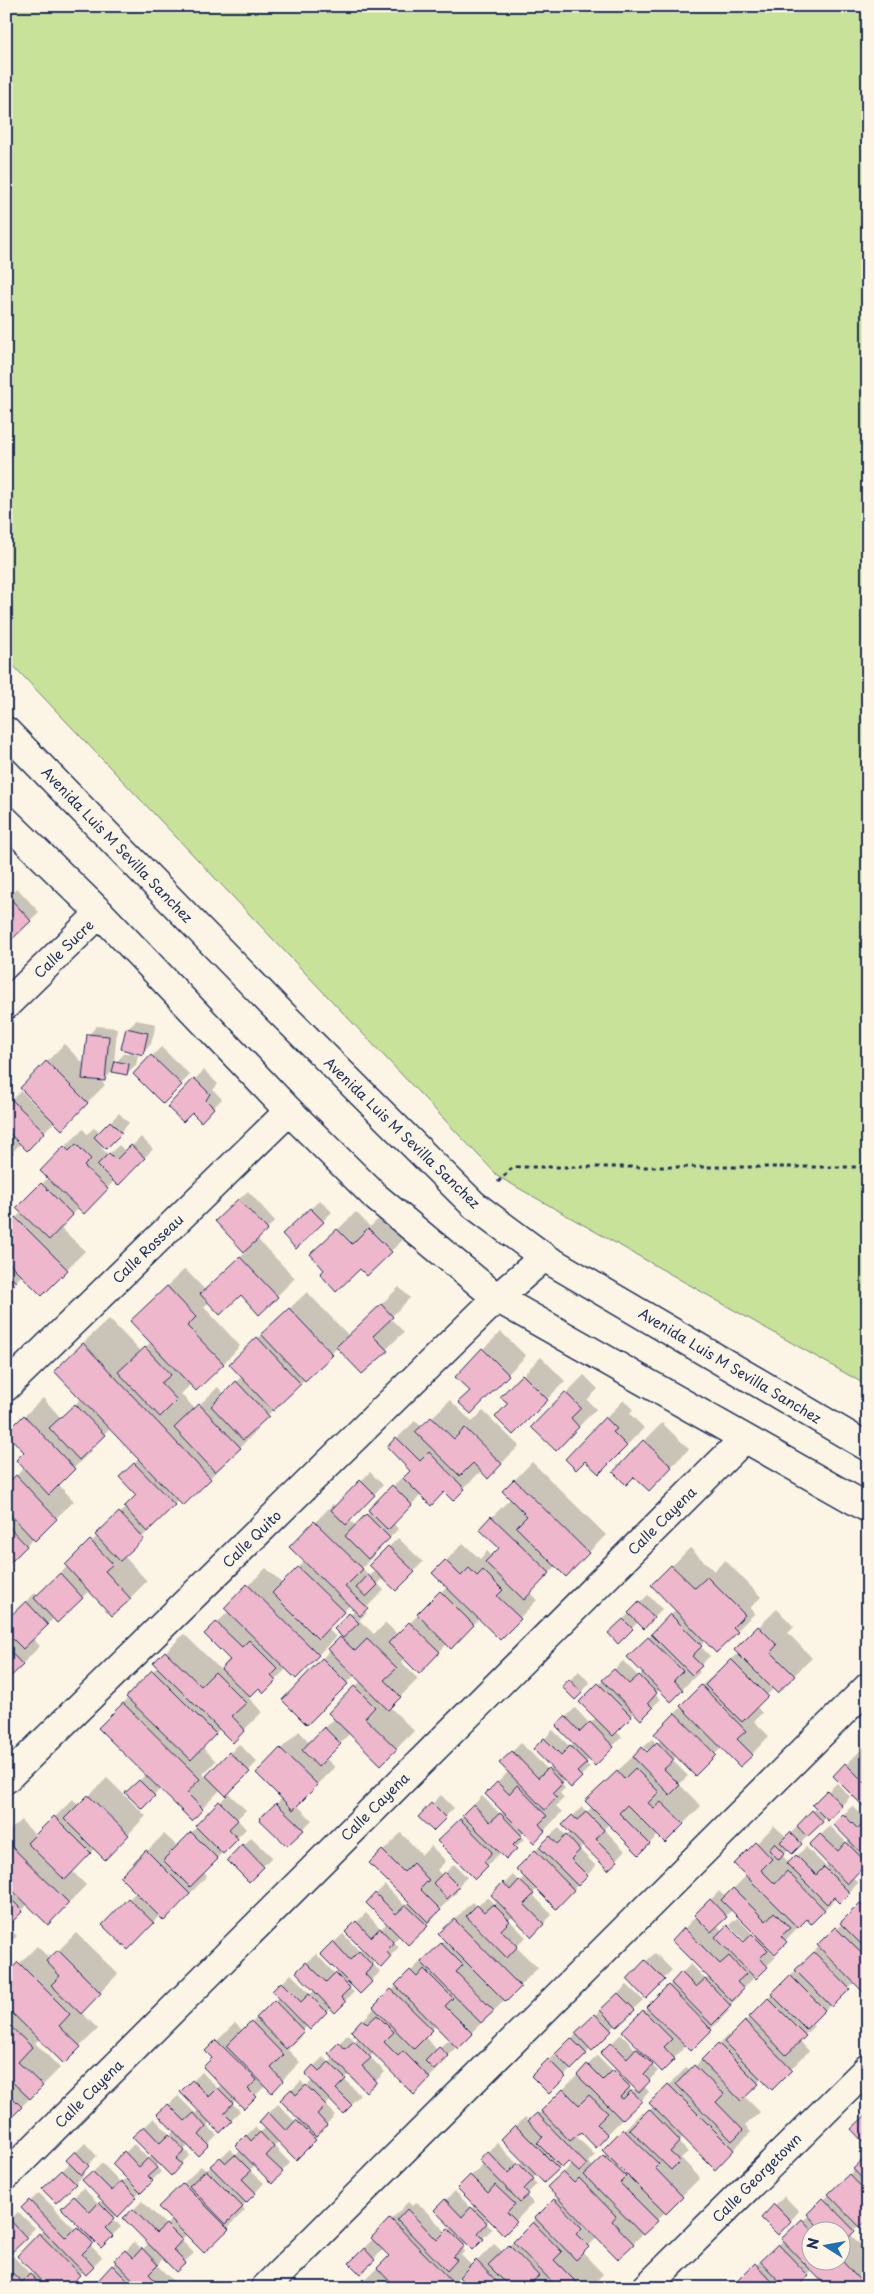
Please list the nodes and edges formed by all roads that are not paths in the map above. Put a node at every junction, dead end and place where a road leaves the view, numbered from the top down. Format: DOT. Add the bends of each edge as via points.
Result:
graph roads {
  1 [pos="6,731"];
  2 [pos="6,821"];
  3 [pos="100,913"];
  4 [pos="6,1005"];
  5 [pos="289,1111"];
  6 [pos="544,1257"];
  7 [pos="497,1298"];
  8 [pos="6,1387"];
  9 [pos="744,1439"];
  10 [pos="868,1447"];
  11 [pos="868,1508"];
  12 [pos="868,1688"];
  13 [pos="6,1779"];
  14 [pos="868,2068"];
  15 [pos="6,2176"];
  16 [pos="265,2288"];
  17 [pos="646,2288"];
  1 -- 6 [label="street, Avenida Luis M Sevilla Sanchez" via="424,1158 474,1205"];
  2 -- 3 [label="street"];
  3 -- 4 [label="street, Calle Sucre"];
  3 -- 5 [label="street"];
  5 -- 7 [label="street" via="377,1198"];
  5 -- 8 [label="street, Calle Rosseau"];
  6 -- 7 [label="street, Calle Quito"];
  6 -- 10 [label="street, Avenida Luis M Sevilla Sanchez"];
  7 -- 9 [label="street"];
  7 -- 13 [label="street, Calle Quito"];
  9 -- 11 [label="street"];
  9 -- 15 [label="street, Calle Cayena"];
  12 -- 16 [label="street"];
  14 -- 17 [label="street, Calle Georgetown"];
}
